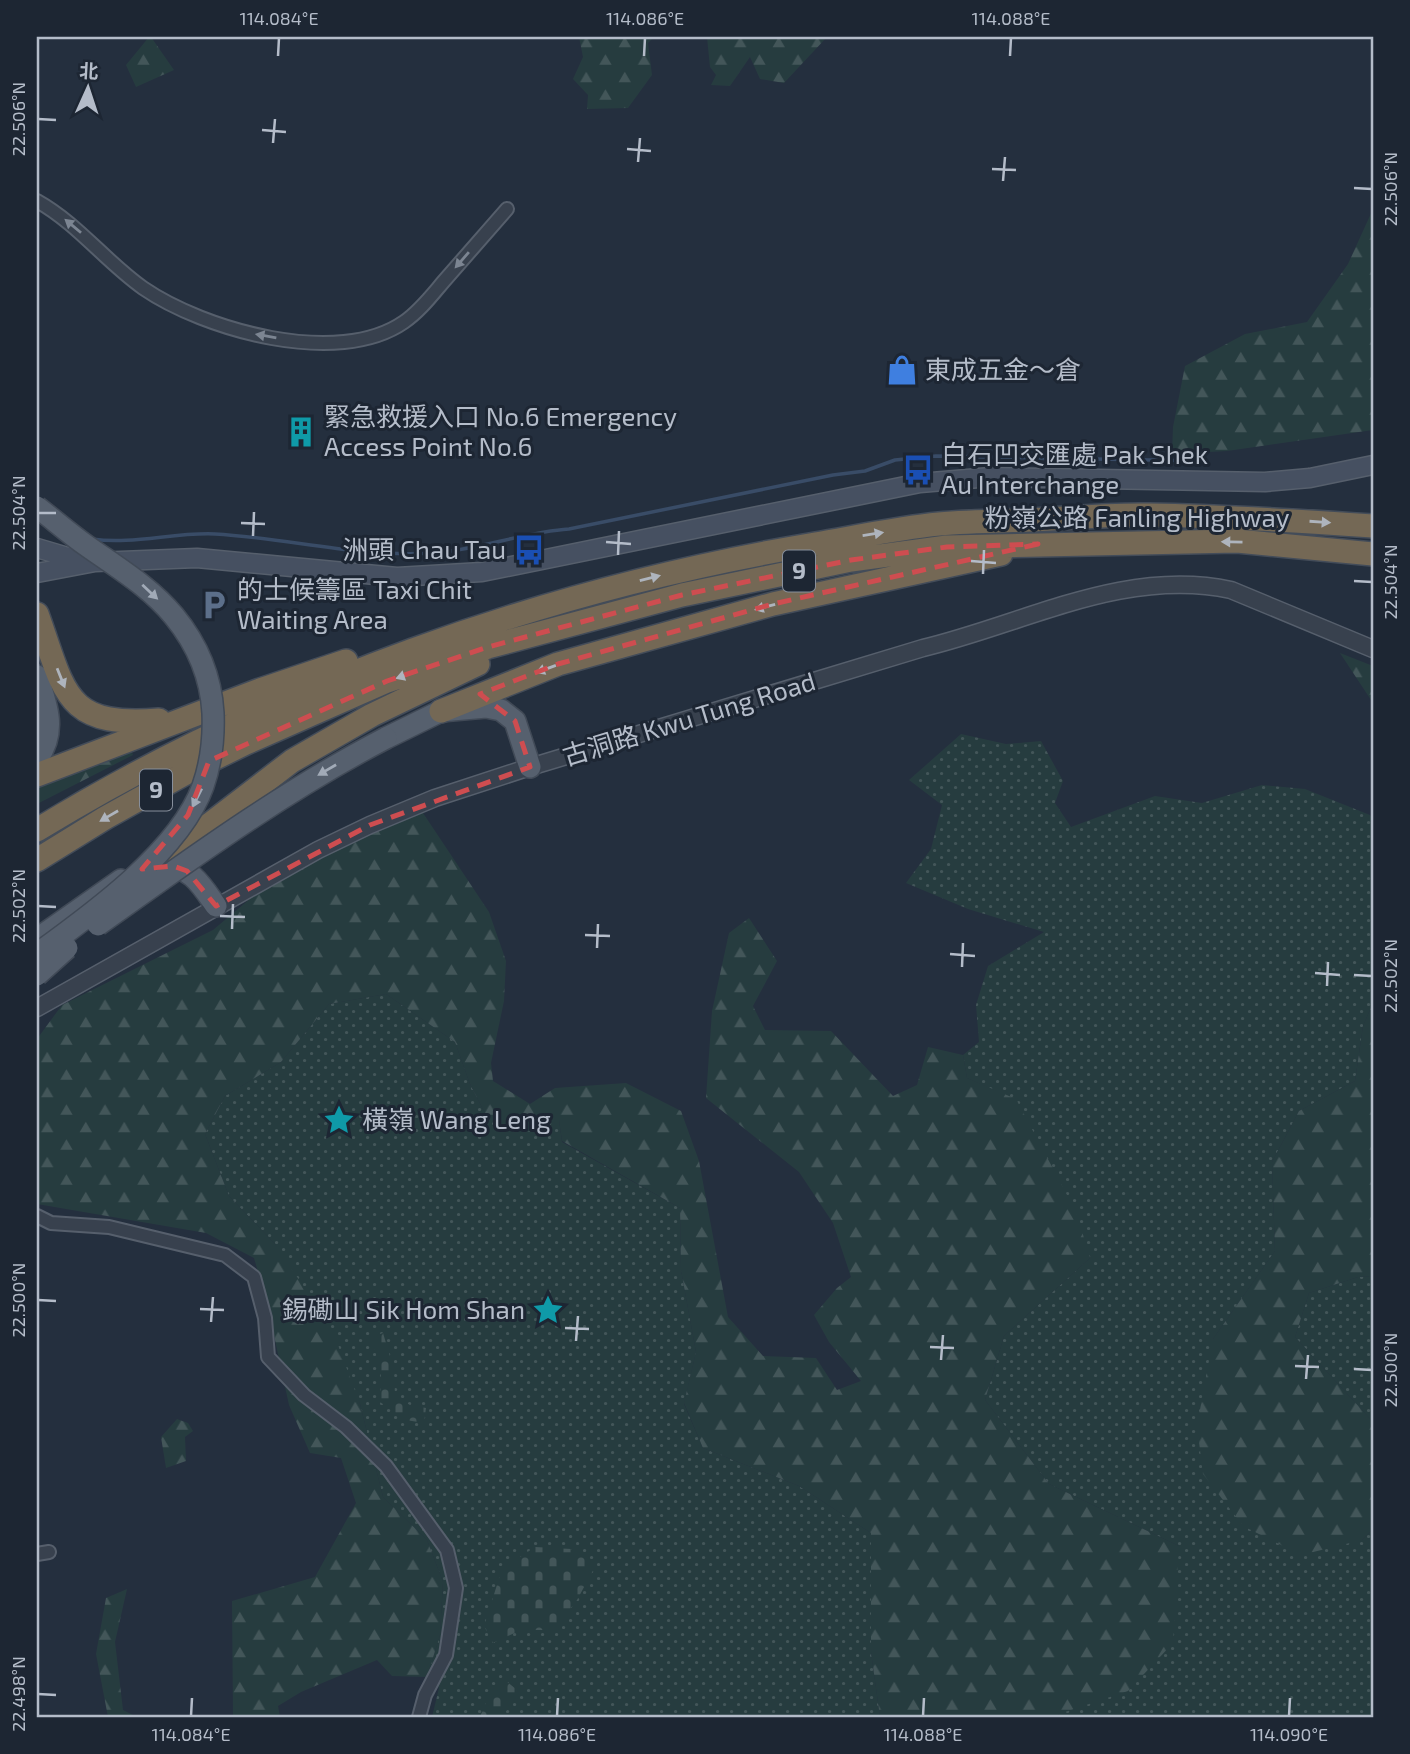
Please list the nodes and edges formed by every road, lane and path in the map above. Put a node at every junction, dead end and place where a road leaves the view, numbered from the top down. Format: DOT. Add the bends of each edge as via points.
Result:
graph roads {
  1 [pos="37,201"];
  2 [pos="508,209"];
  3 [pos="1368,467"];
  4 [pos="37,507"];
  5 [pos="1373,526"];
  6 [pos="1038,544"];
  7 [pos="37,548"];
  8 [pos="1373,554"];
  9 [pos="130,559"];
  10 [pos="95,562"];
  11 [pos="37,573"];
  12 [pos="37,584"];
  13 [pos="584,595"];
  14 [pos="37,614"];
  15 [pos="565,626"];
  16 [pos="1373,649"];
  17 [pos="37,676"];
  18 [pos="206,710"];
  19 [pos="441,711"];
  20 [pos="37,759"];
  21 [pos="530,767"];
  22 [pos="37,775"];
  23 [pos="37,831"];
  24 [pos="37,860"];
  25 [pos="144,868"];
  26 [pos="216,906"];
  27 [pos="37,939"];
  28 [pos="37,954"];
  29 [pos="37,975"];
  30 [pos="37,1008"];
  31 [pos="37,1216"];
  32 [pos="419,1717"];
  2 -- 1 [label="street, one-way" via="410,318 377,336 340,343 262,336 193,315 134,281 69,222"];
  3 -- 9 [label="main road" via="1265,482 991,477 920,483 482,572 397,577 241,560"];
  4 -- 28 [label="main road, one-way, bridge" via="136,579 173,615 204,666 214,727 203,788 162,849 96,911"];
  13 -- 5 [label="highway, 粉嶺公路 Fanling Highway / 9, one-way" via="764,552 944,523 1146,514"];
  8 -- 6 [label="highway, 粉嶺公路 Fanling Highway / 9, one-way" via="1237,541"];
  6 -- 15 [label="highway, 粉嶺公路 Fanling Highway / 9" via="947,547 850,560 682,595"];
  6 -- 19 [label="highway, one-way" via="759,608 558,664"];
  7 -- 10 [label="main road"];
  9 -- 10 [label="main road"];
  9 -- 12 [label="main road"];
  10 -- 11 [label="main road"];
  13 -- 18 [label="highway" via="442,629"];
  13 -- 23 [label="highway, 粉嶺公路 Fanling Highway / 9" via="415,651 268,709 139,772"];
  14 -- 18 [label="highway, one-way" via="66,693 95,716 127,722"];
  15 -- 24 [label="highway, 粉嶺公路 Fanling Highway / 9, one-way" via="387,681 339,702 195,768"];
  15 -- 25 [label="highway" via="372,715 292,761"];
  16 -- 21 [label="street, 古洞路 Kwu Tung Road" via="1231,590 1209,585 1138,587 1098,595"];
  17 -- 20 [label="main road" via="50,725"];
  18 -- 22 [label="highway"];
  19 -- 21 [label="main road" via="501,710 515,721"];
  19 -- 29 [label="main road, one-way, bridge" via="309,780 245,821 93,929"];
  21 -- 26 [label="street, 古洞路 Kwu Tung Road" via="370,825"];
  25 -- 26 [label="main road" via="173,866 187,871"];
  25 -- 27 [label="main road" via="113,884"];
  26 -- 30 [label="street, 古洞路 Kwu Tung Road"];
  31 -- 32 [label="street" via="51,1223 109,1227 225,1255 254,1277 265,1318 268,1357 386,1466 447,1550 456,1588 446,1655"];
}
